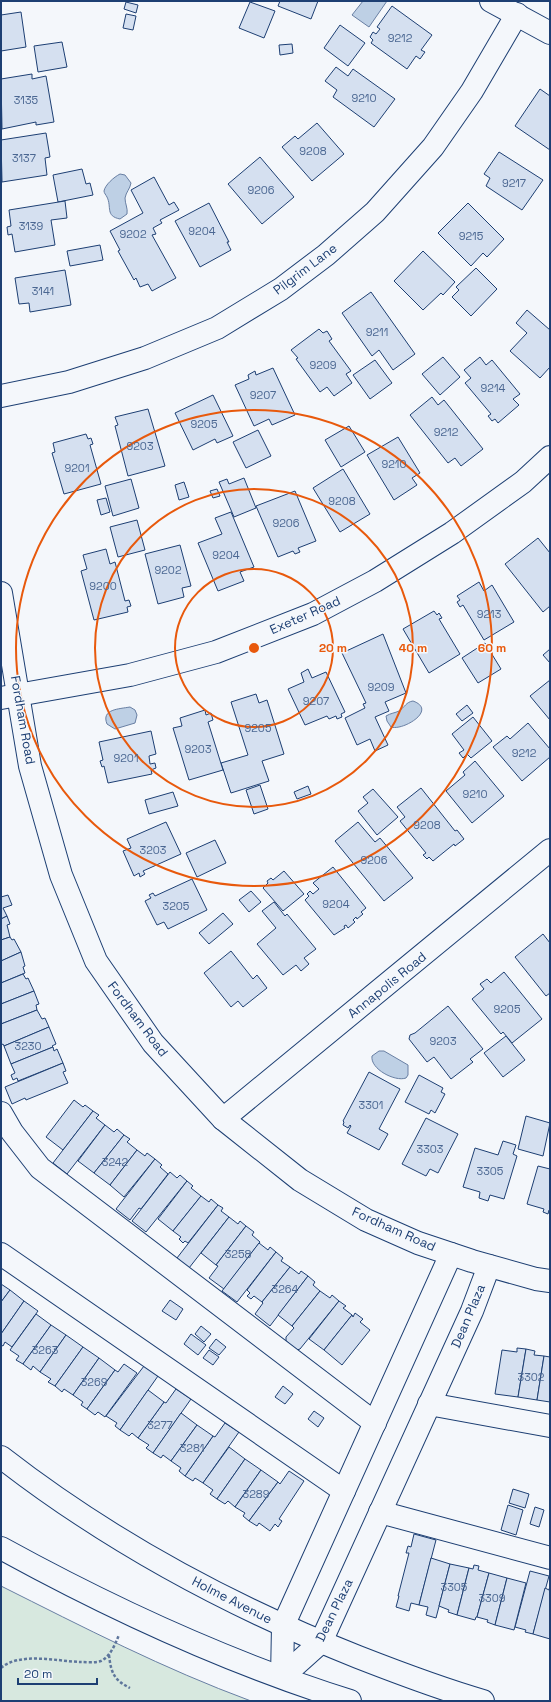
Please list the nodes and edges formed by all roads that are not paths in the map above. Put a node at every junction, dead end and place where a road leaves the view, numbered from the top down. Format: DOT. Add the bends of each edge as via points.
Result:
graph roads {
  1 [pos="491,1"];
  2 [pos="517,14"];
  3 [pos="550,33"];
  4 [pos="1,396"];
  5 [pos="550,456"];
  6 [pos="1,593"];
  7 [pos="10,697"];
  8 [pos="550,850"];
  9 [pos="1,1113"];
  10 [pos="223,1119"];
  11 [pos="1,1254"];
  12 [pos="451,1254"];
  13 [pos="489,1266"];
  14 [pos="550,1281"];
  15 [pos="429,1404"];
  16 [pos="375,1423"];
  17 [pos="550,1426"];
  18 [pos="1,1457"];
  19 [pos="344,1491"];
  20 [pos="380,1512"];
  21 [pos="1,1548"];
  22 [pos="550,1558"];
  23 [pos="283,1626"];
  24 [pos="321,1642"];
  25 [pos="282,1677"];
  26 [pos="350,1701"];
  27 [pos="484,1701"];
  1 -- 2 [label="street"];
  2 -- 3 [label="street"];
  2 -- 4 [label="street, Pilgrim Lane" via="472,90 433,147 375,212 326,255 281,289 217,328 145,358 69,382"];
  5 -- 7 [label="street, Exeter Road" via="522,482 452,533 375,581 313,614 216,652 130,675"];
  6 -- 7 [label="street, Fordham Road"];
  7 -- 10 [label="street, Fordham Road" via="61,875 96,962 152,1043"];
  8 -- 10 [label="street, Annapolis Road"];
  9 -- 16 [label="street" via="12,1132 40,1168"];
  10 -- 12 [label="street, Fordham Road" via="300,1180 366,1220 418,1243"];
  11 -- 19 [label="street"];
  12 -- 13 [label="street, Fordham Road"];
  12 -- 16 [label="street"];
  13 -- 14 [label="street, Fordham Road"];
  13 -- 15 [label="street, Dean Plaza" via="472,1311"];
  15 -- 17 [label="street"];
  15 -- 20 [label="street, Dean Plaza"];
  16 -- 19 [label="street"];
  18 -- 23 [label="street, Holme Avenue" via="46,1491 132,1545 204,1587"];
  19 -- 23 [label="street"];
  20 -- 22 [label="street"];
  20 -- 24 [label="street, Dean Plaza"];
  21 -- 25 [label="street" via="130,1614 213,1651"];
  23 -- 24 [label="street, Holme Avenue"];
  23 -- 25 [label="street"];
  24 -- 25 [label="street, Dean Plaza"];
  24 -- 27 [label="street, Holme Avenue"];
  25 -- 26 [label="street"];
}
